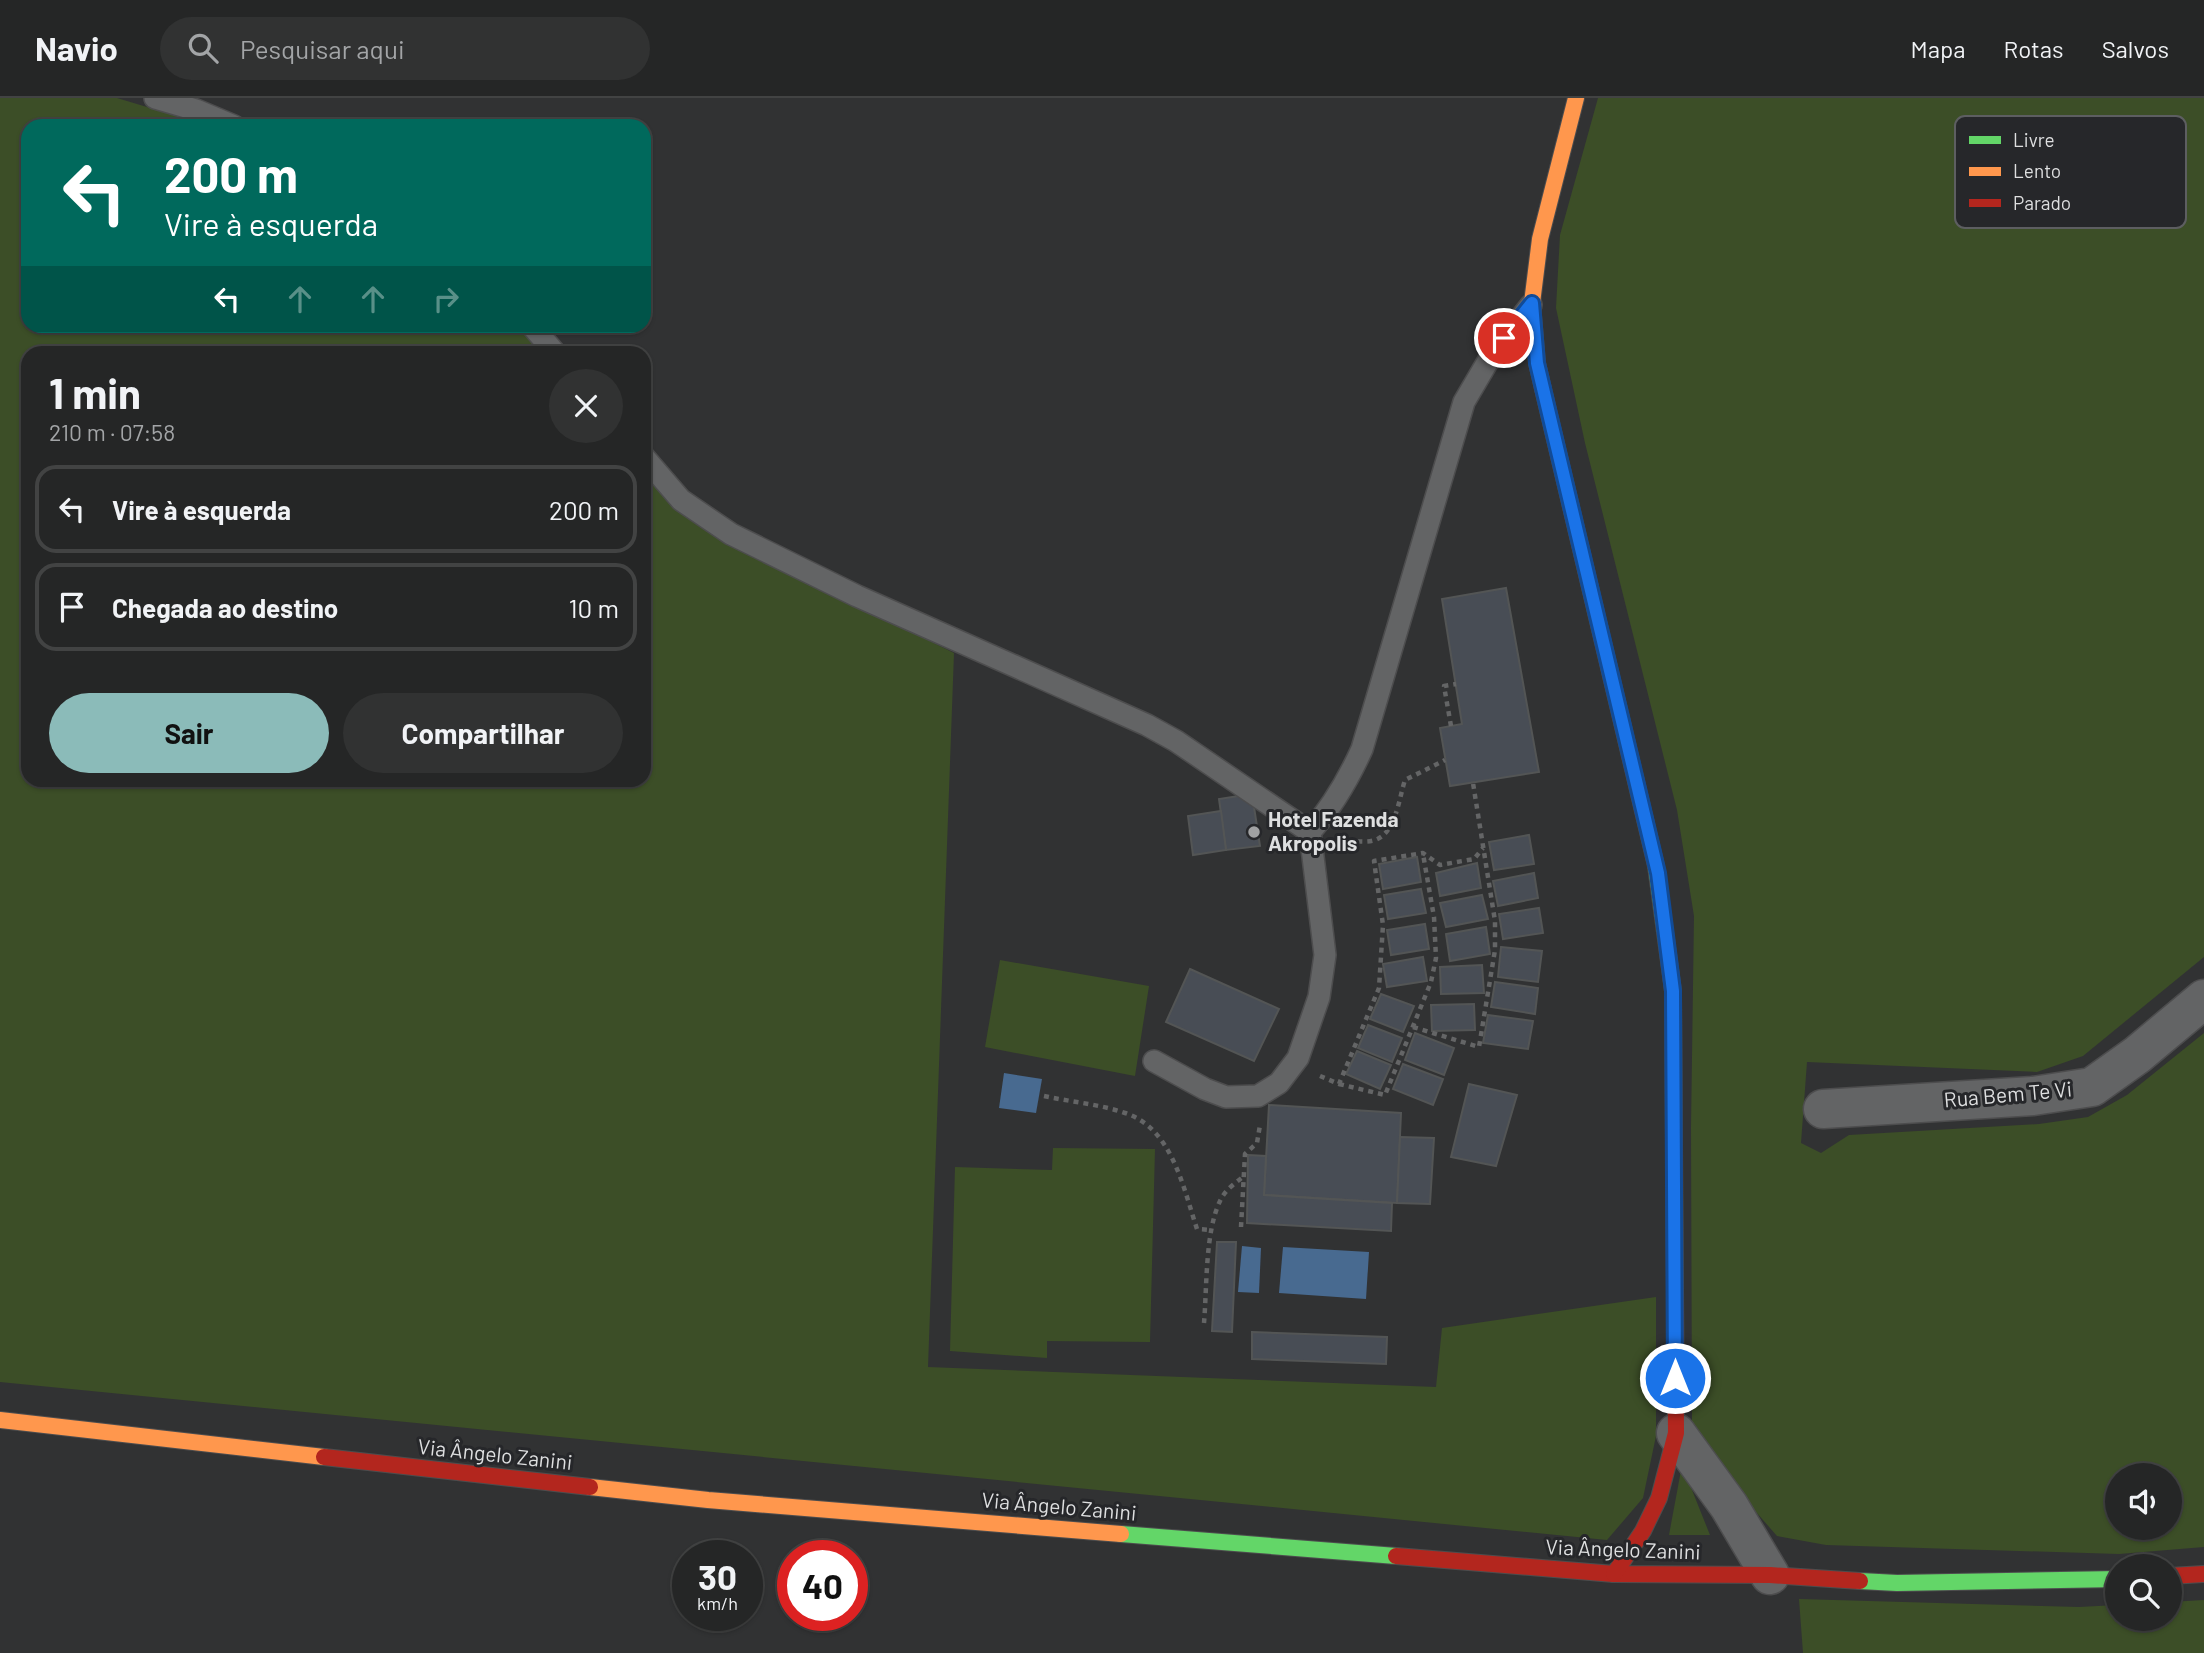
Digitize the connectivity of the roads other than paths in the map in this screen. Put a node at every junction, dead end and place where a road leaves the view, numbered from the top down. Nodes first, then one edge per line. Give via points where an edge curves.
1 (155, 98) edge
2 (1576, 98) edge
3 (217, 119) edge
4 (1532, 303) junction
5 (651, 465) edge
6 (1310, 832) junction
7 (2204, 999) edge
8 (1154, 1061) dead end
9 (1824, 1109) dead end
10 (0, 1420) edge
11 (1676, 1433) junction
12 (1614, 1574) junction
13 (2204, 1574) edge
14 (1770, 1575) junction
15 (2182, 1575) edge
16 (2105, 1579) edge

1 - 3 lane
2 - 4 street via 1540,239
4 - 6 lane via 1491,356 1464,402 1362,750 1346,784
4 - 11 street via 1537,363 1660,886 1673,991
5 - 6 lane via 681,500 731,534 857,596 1147,725
6 - 8 lane via 1325,956 1319,997 1298,1058 1279,1083 1258,1096 1226,1097
7 - 9 street, Rua Bem Te Vi via 2092,1087 2033,1096
10 - 12 street, Via Ângelo Zanini via 708,1500
11 - 12 street via 1659,1497
11 - 14 street via 1729,1506
12 - 14 street, Via Ângelo Zanini
13 - 15 street
14 - 16 street, Via Ângelo Zanini via 1897,1583

